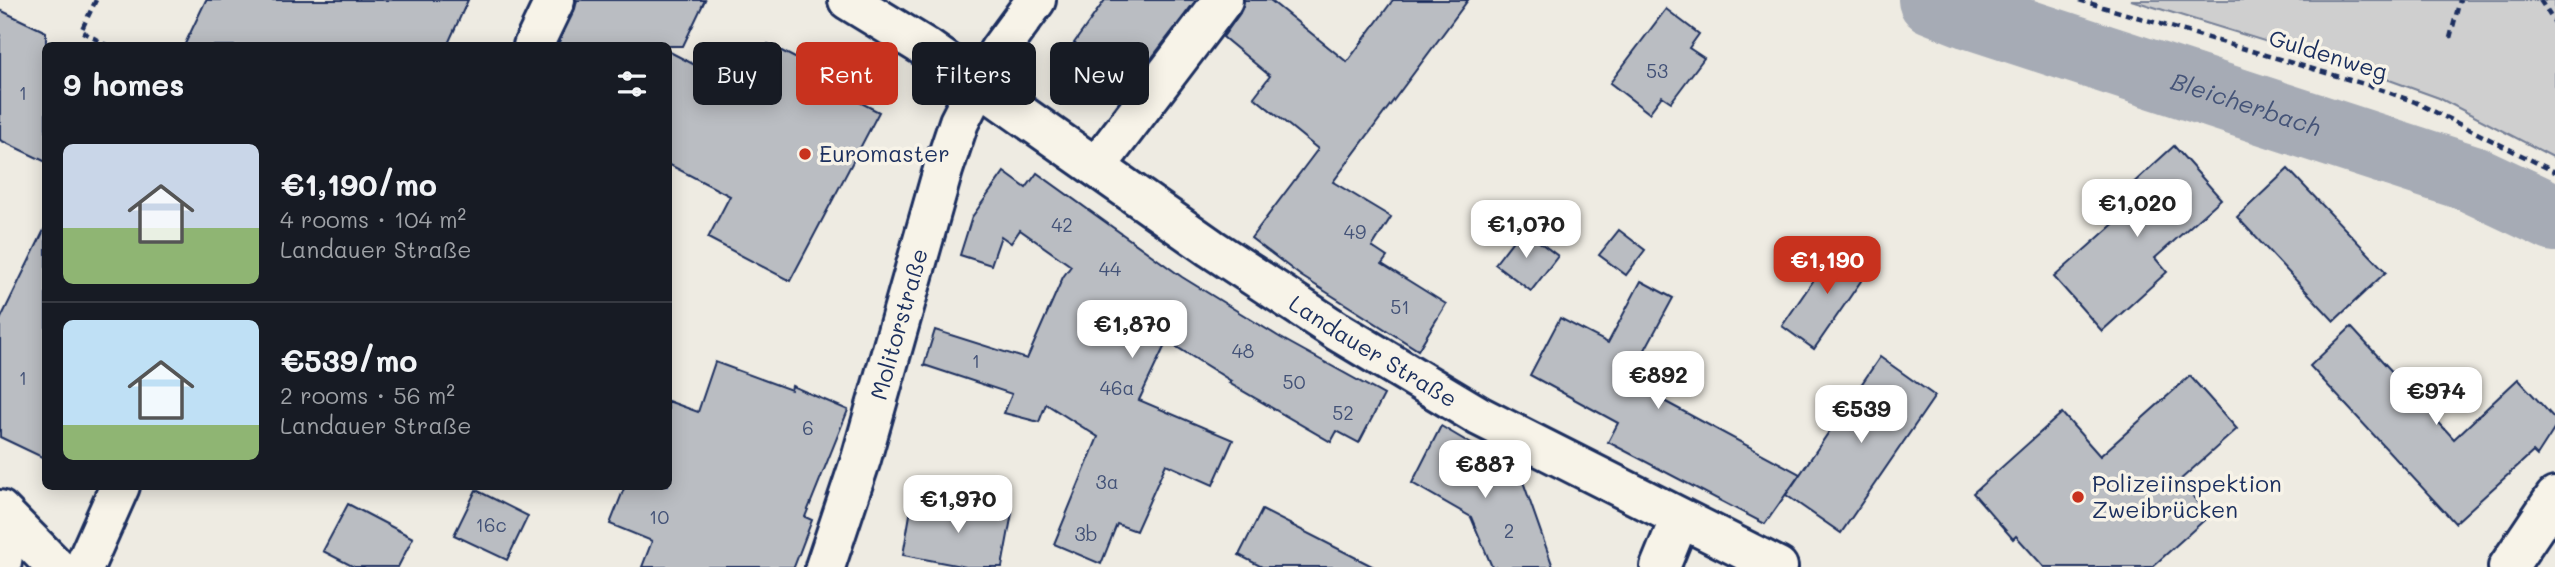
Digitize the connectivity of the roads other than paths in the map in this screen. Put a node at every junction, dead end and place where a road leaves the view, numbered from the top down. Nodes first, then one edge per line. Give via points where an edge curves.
1 (555, 0) edge
2 (848, 0) edge
3 (1036, 0) edge
4 (1223, 0) edge
5 (535, 42) edge
6 (917, 42) edge
7 (1004, 42) edge
8 (968, 105) edge
9 (1007, 105) edge
10 (1096, 167) junction
11 (118, 490) edge
12 (2552, 510) edge
13 (4, 515) edge
14 (1680, 518) junction
15 (1, 567) edge
16 (56, 567) edge
17 (84, 567) edge
18 (825, 567) edge
19 (1660, 567) edge
20 (1778, 567) edge
21 (2508, 567) edge

1 - 5 main road
2 - 6 main road, Landauer Straße
3 - 7 main road, Molitorstraße
4 - 10 main road
8 - 18 main road, Molitorstraße via 943,170 861,459
9 - 10 main road, Landauer Straße
10 - 14 main road, Landauer Straße via 1349,338 1479,416
11 - 17 main road
12 - 21 main road
13 - 15 main road
13 - 16 main road
14 - 19 main road
14 - 20 main road, Landauer Straße

